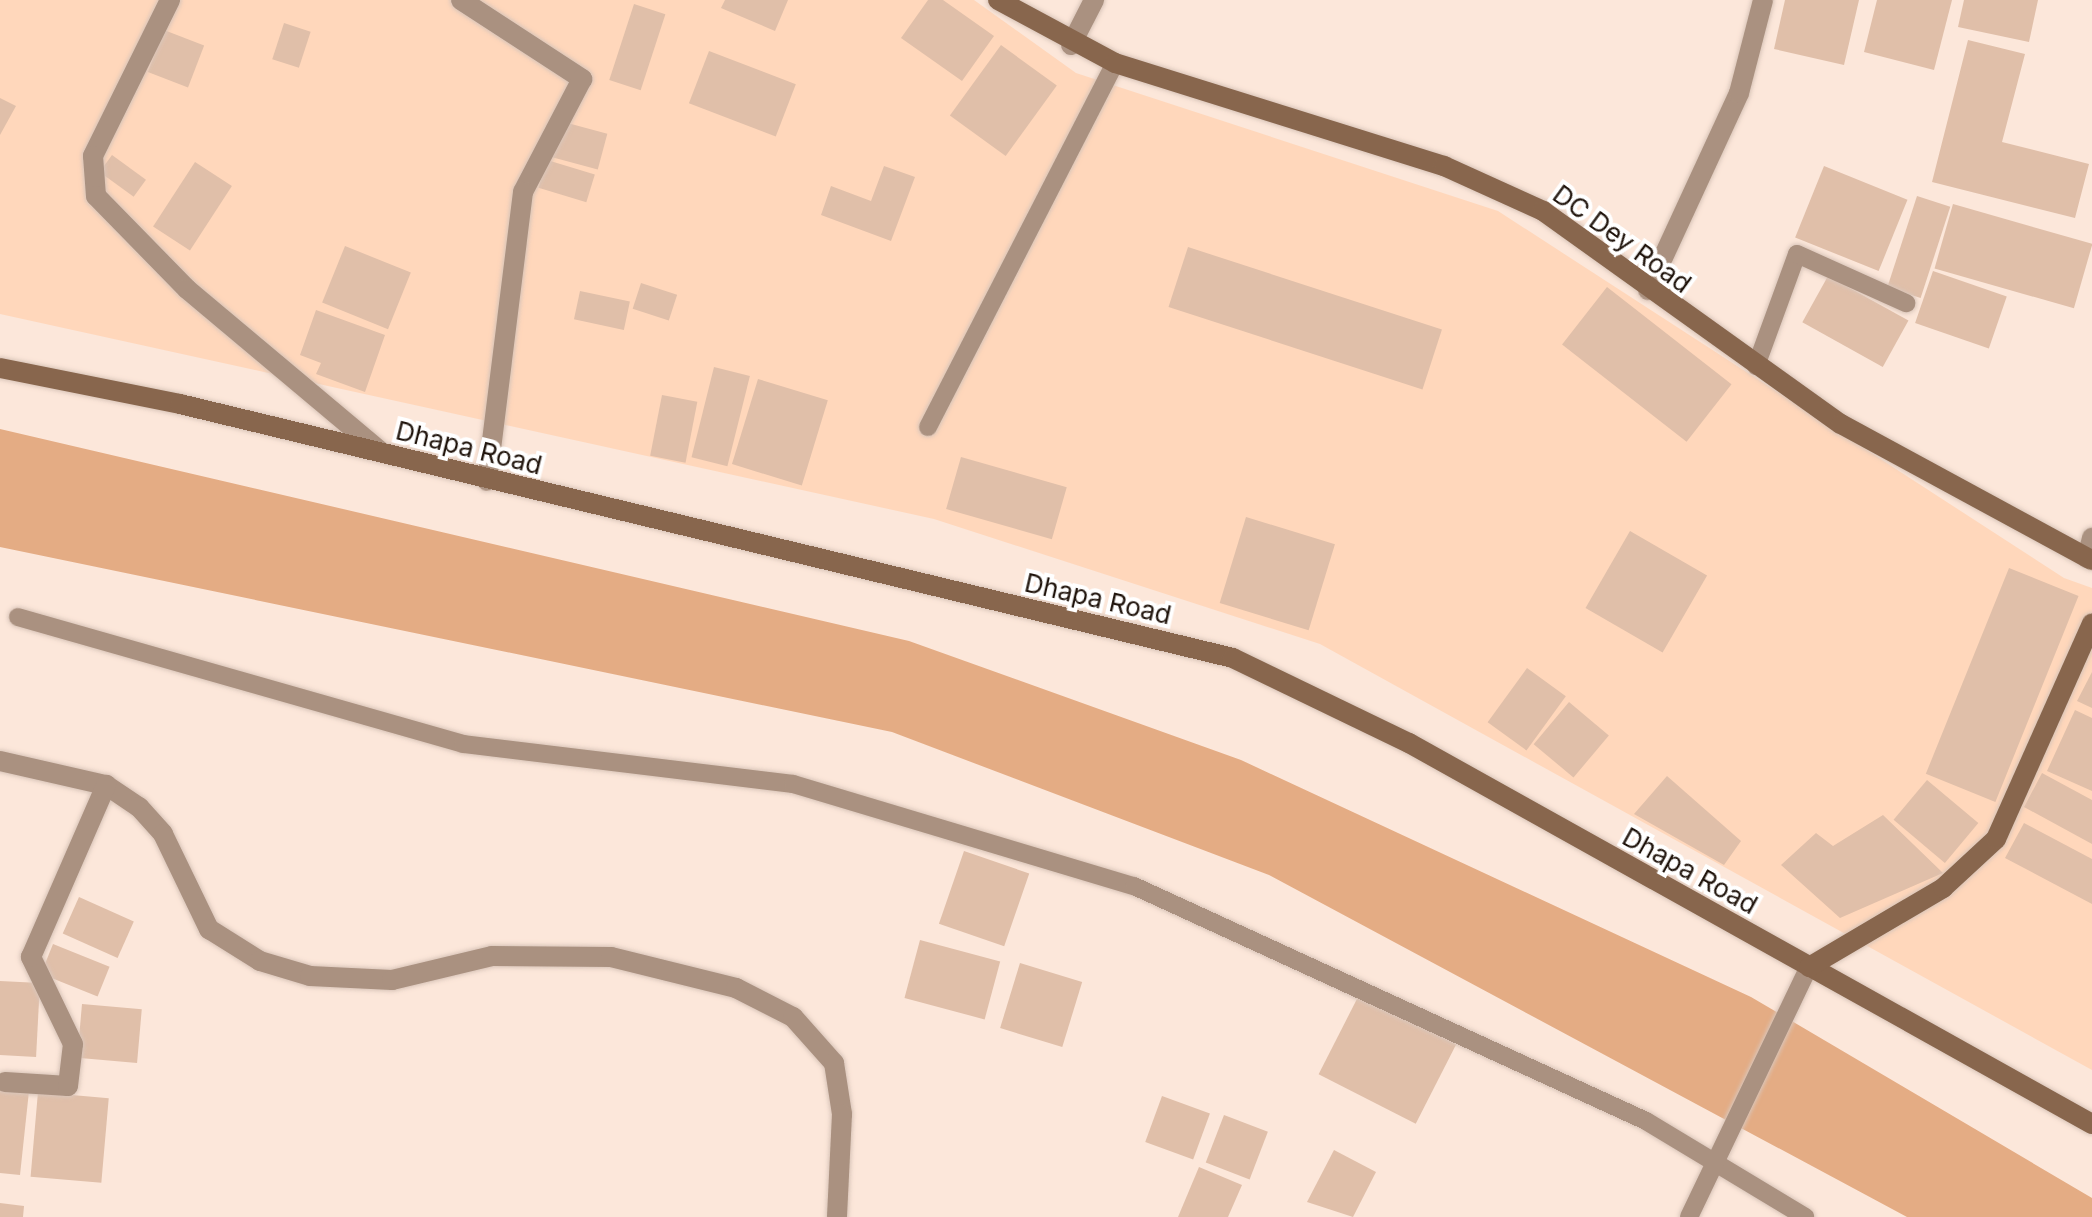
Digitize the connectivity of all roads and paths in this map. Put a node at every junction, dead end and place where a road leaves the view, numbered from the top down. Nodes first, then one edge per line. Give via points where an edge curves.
1 (170, 0) edge
2 (461, 0) edge
3 (998, 0) edge
4 (1094, 0) edge
5 (1763, 0) edge
6 (1071, 45) junction
7 (1115, 63) junction
8 (1648, 290) junction
9 (1906, 303) dead end
10 (1756, 366) junction
11 (0, 368) edge
12 (928, 427) dead end
13 (381, 452) junction
14 (487, 481) junction
15 (2090, 552) edge
16 (18, 617) dead end
17 (2092, 623) edge
18 (0, 761) edge
19 (106, 785) junction
20 (1809, 967) junction
21 (5, 1082) dead end
22 (2092, 1124) edge
23 (1711, 1166) junction
24 (837, 1217) edge
25 (1689, 1217) edge
26 (1805, 1217) edge

1 - 13 street via 93,156 96,196 187,289
2 - 14 street via 582,79 523,192
3 - 6 street, DC Dey Road
4 - 6 street
5 - 8 street via 1739,93
6 - 7 street, DC Dey Road
7 - 8 street, DC Dey Road via 1444,166 1543,211
7 - 12 lane
8 - 10 street, DC Dey Road
9 - 10 lane via 1797,254
10 - 15 street, DC Dey Road via 1841,424
11 - 13 street, Dhapa Road
13 - 14 street, Dhapa Road
14 - 20 street, Dhapa Road via 1233,658 1409,743
16 - 23 lane via 463,744 793,784 1134,886 1646,1121
17 - 20 street via 1996,839 1943,888
18 - 19 street
19 - 21 street via 31,957 73,1044 68,1086
19 - 24 street via 163,834 209,929 260,961 310,976 392,980 492,956 611,957 736,988 793,1017 834,1063 842,1114
20 - 22 street, Dhapa Road
20 - 23 lane
23 - 25 lane
23 - 26 lane

